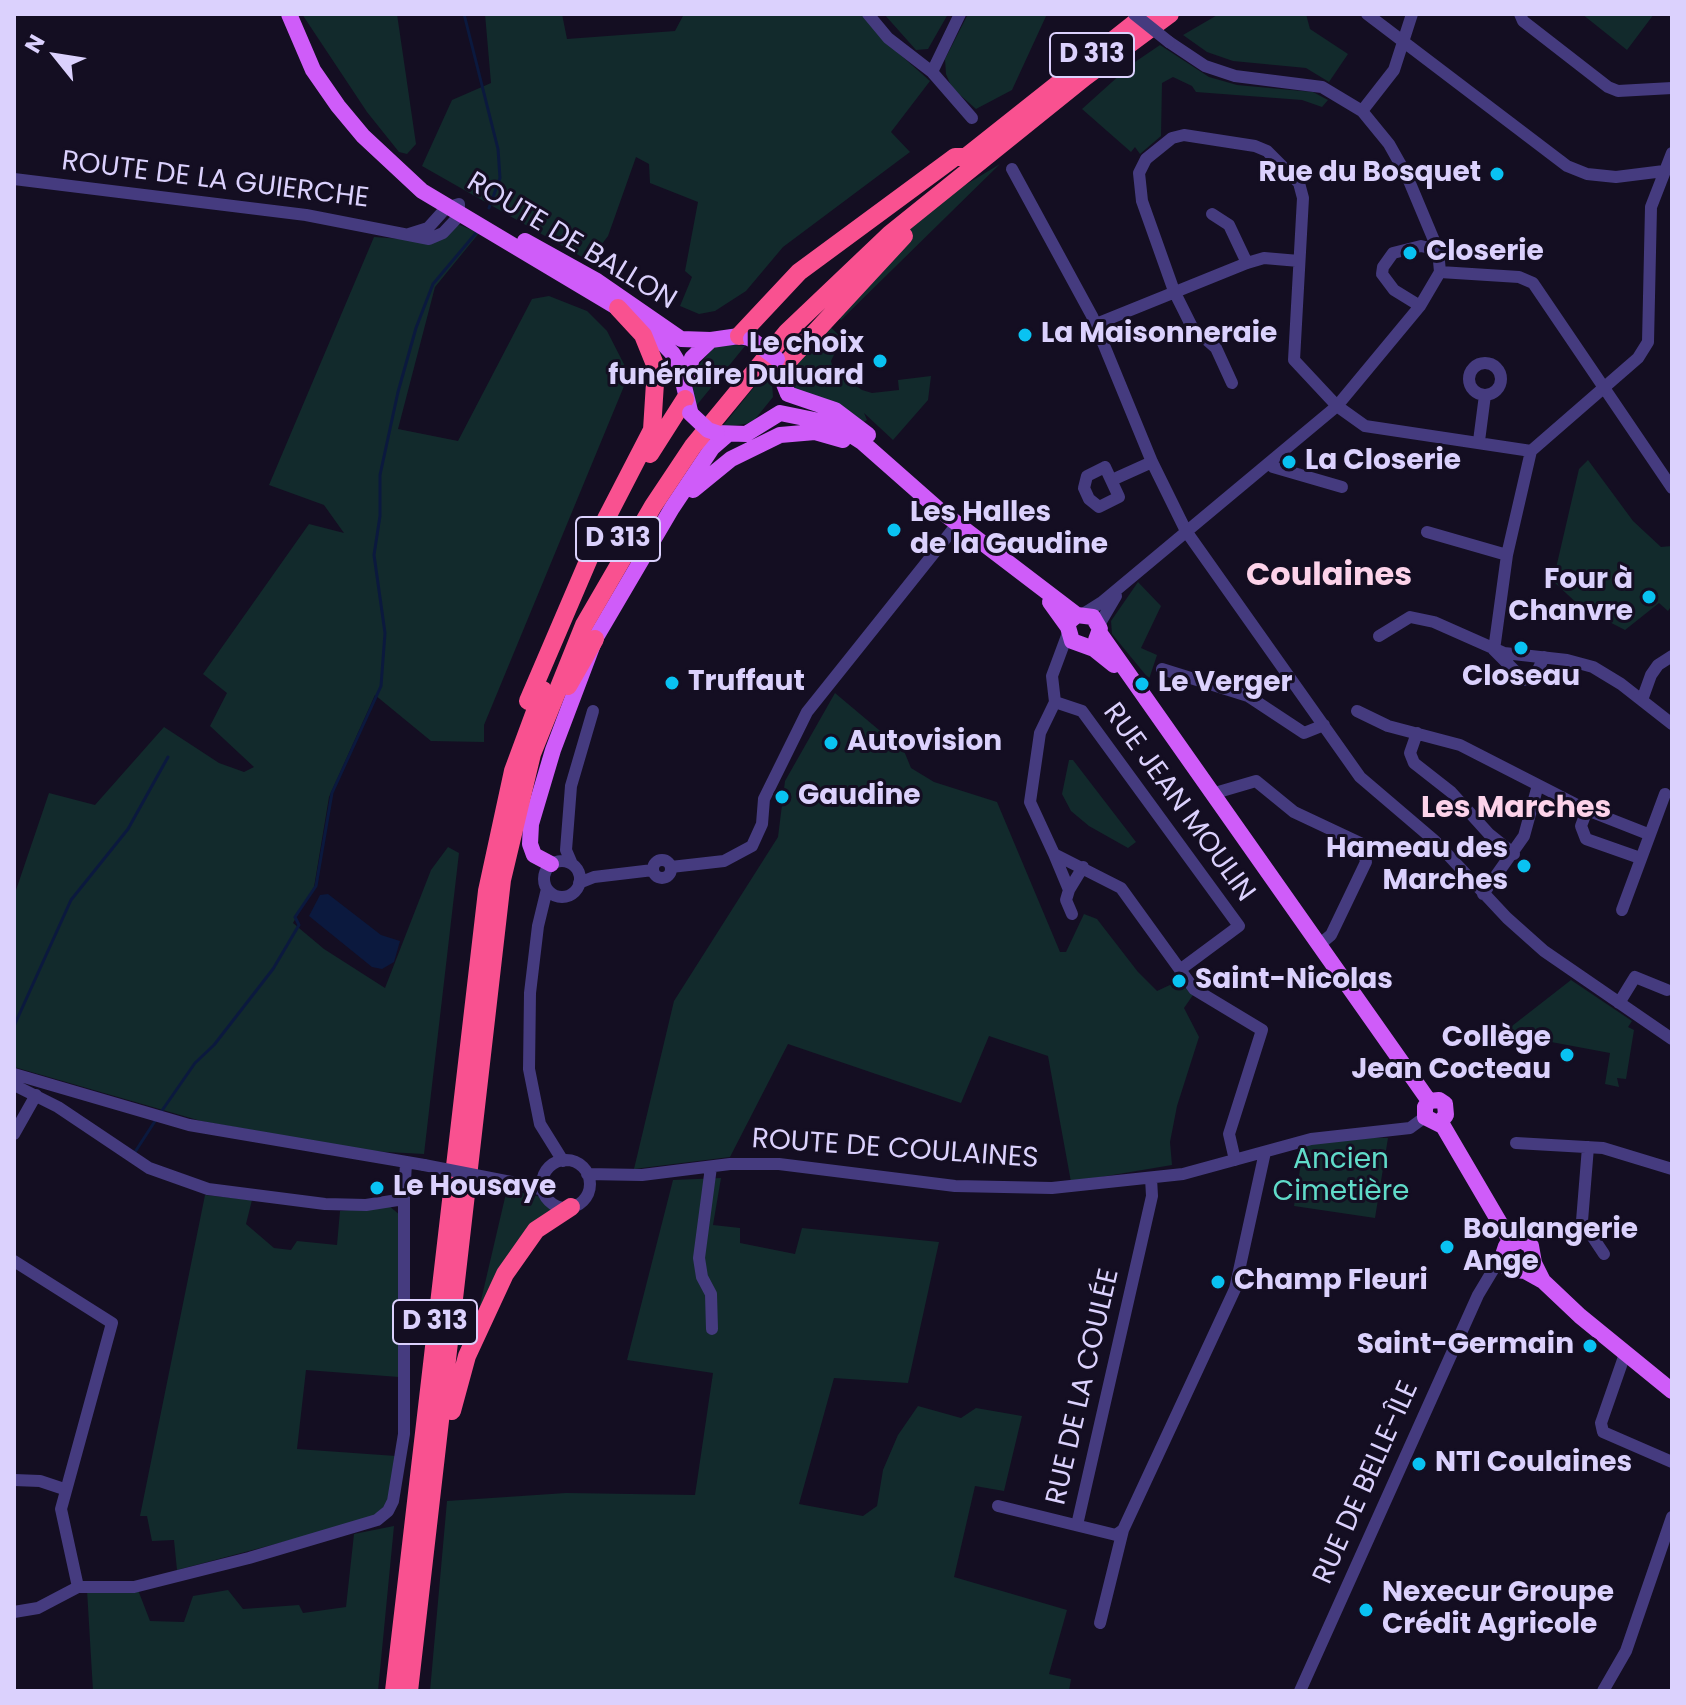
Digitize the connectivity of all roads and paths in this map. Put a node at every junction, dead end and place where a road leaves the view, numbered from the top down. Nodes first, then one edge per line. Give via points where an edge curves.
1 (289, 14) edge
2 (868, 14) edge
3 (960, 14) edge
4 (1134, 14) edge
5 (1146, 14) edge
6 (1170, 14) edge
7 (1367, 14) edge
8 (1412, 14) edge
9 (1520, 14) edge
10 (1403, 42) junction
11 (932, 72) junction
12 (1672, 88) edge
13 (1362, 111) junction
14 (972, 118) dead end
15 (1672, 153) edge
16 (966, 157) junction
17 (1012, 169) dead end
18 (1664, 171) junction
19 (14, 179) edge
20 (951, 185) junction
21 (455, 209) junction
22 (1212, 214) dead end
23 (1438, 250) junction
24 (1299, 261) junction
25 (1247, 263) junction
26 (1440, 272) junction
27 (1174, 291) junction
28 (1420, 306) junction
29 (618, 308) junction
30 (1096, 324) junction
31 (745, 337) junction
32 (711, 340) junction
33 (780, 371) junction
34 (685, 374) junction
35 (1232, 383) dead end
36 (1603, 386) junction
37 (1485, 395) dead end
38 (688, 406) junction
39 (1337, 406) junction
40 (772, 418) junction
41 (722, 434) junction
42 (1479, 441) junction
43 (1531, 451) junction
44 (1152, 462) junction
45 (1269, 463) junction
46 (1112, 480) dead end
47 (1342, 487) dead end
48 (913, 488) junction
49 (1672, 488) edge
50 (614, 503) junction
51 (672, 508) junction
52 (958, 523) junction
53 (1186, 531) junction
54 (1427, 532) dead end
55 (1507, 555) junction
56 (1135, 571) junction
57 (1074, 622) junction
58 (1099, 629) junction
59 (1379, 636) dead end
60 (595, 639) junction
61 (1083, 646) junction
62 (1494, 650) junction
63 (1672, 656) edge
64 (1544, 657) junction
65 (1056, 662) junction
66 (1162, 669) dead end
67 (1642, 700) junction
68 (1149, 701) junction
69 (1055, 702) junction
70 (593, 711) dead end
71 (1357, 711) dead end
72 (1672, 724) edge
73 (1324, 725) junction
74 (1417, 733) junction
75 (520, 773) junction
76 (1538, 785) junction
77 (1215, 793) junction
78 (1665, 794) dead end
79 (1587, 810) junction
80 (1648, 834) junction
81 (1054, 854) junction
82 (1514, 854) junction
83 (1640, 858) junction
84 (568, 866) junction
85 (1083, 867) junction
86 (547, 889) junction
87 (1069, 890) junction
88 (1483, 894) junction
89 (559, 897) junction
90 (544, 905) junction
91 (1622, 910) dead end
92 (1072, 914) dead end
93 (1320, 944) junction
94 (1181, 969) junction
95 (1667, 990) dead end
96 (1619, 1003) junction
97 (1672, 1039) edge
98 (14, 1074) edge
99 (14, 1085) edge
100 (36, 1095) junction
101 (1432, 1113) junction
102 (14, 1134) edge
103 (549, 1140) junction
104 (1516, 1143) dead end
105 (1588, 1147) junction
106 (1265, 1152) junction
107 (1235, 1160) junction
108 (563, 1161) junction
109 (406, 1163) junction
110 (711, 1167) junction
111 (1672, 1169) edge
112 (1151, 1178) junction
113 (545, 1179) junction
114 (588, 1180) junction
115 (404, 1199) junction
116 (571, 1207) junction
117 (1506, 1249) junction
118 (1604, 1254) dead end
119 (14, 1261) edge
120 (1524, 1269) junction
121 (1478, 1295) junction
122 (712, 1329) dead end
123 (1625, 1354) junction
124 (1672, 1391) edge
125 (1672, 1462) edge
126 (14, 1480) edge
127 (64, 1489) junction
128 (998, 1506) dead end
129 (1672, 1520) edge
130 (1077, 1525) junction
131 (1123, 1530) junction
132 (423, 1572) junction
133 (78, 1587) junction
134 (14, 1612) edge
135 (1100, 1623) dead end
136 (394, 1691) edge
137 (409, 1691) edge
138 (1300, 1691) edge
139 (1603, 1691) edge

1 - 21 main road, ROUTE DE BALLON via 313,70 363,136
2 - 11 street via 888,38
3 - 11 street
4 - 13 street, bridge via 1205,66 1235,76 1322,87
5 - 16 highway, D 313
6 - 20 highway, D 313
7 - 10 street
8 - 10 street
9 - 12 street via 1608,87
10 - 13 street via 1394,70
10 - 18 street via 1567,166 1616,177
11 - 14 street
13 - 23 street via 1389,144
15 - 18 street
16 - 31 highway via 955,157 799,272
16 - 75 highway, D 313 via 786,315 683,440 572,621 531,717
17 - 30 street
18 - 36 street via 1651,207 1648,342 1638,358
19 - 21 street, ROUTE DE LA GUIERCHE via 306,215 436,237
20 - 33 highway via 947,196
20 - 75 highway, D 313 via 837,282 716,414 653,506 584,625
21 - 29 main road, ROUTE DE BALLON
21 - 32 main road, ROUTE DE BALLON via 597,281 681,339
22 - 25 street via 1229,225
23 - 26 street
23 - 28 street via 1421,246 1393,253 1383,267 1394,290
24 - 25 street via 1264,258
24 - 27 street via 1299,183 1267,151 1184,135 1146,159 1139,173 1142,201
24 - 39 street via 1294,360
25 - 27 street
26 - 28 street
26 - 36 street via 1519,277 1533,283
27 - 30 street
27 - 35 street via 1192,327 1216,348
28 - 39 street
29 - 34 main road, ROUTE DE BALLON via 656,336
29 - 50 highway via 643,335 657,383 647,443
30 - 44 street
31 - 32 main road
31 - 33 main road, bridge
32 - 34 main road via 692,358
33 - 40 main road via 782,399
33 - 52 main road via 788,394 835,410 858,426
34 - 38 main road
36 - 43 street
36 - 49 street
37 - 42 street
38 - 41 main road, bridge via 696,421
38 - 50 highway
39 - 42 street via 1365,426
39 - 45 street
40 - 41 main road via 746,434
40 - 48 main road via 791,414 834,424
41 - 51 main road
42 - 43 street
43 - 55 street
44 - 46 street
44 - 53 street
45 - 47 street
45 - 53 street
48 - 51 main road via 842,439 803,431 768,440 731,459
48 - 52 main road
50 - 75 highway via 544,658 509,761
51 - 60 main road
52 - 57 main road
52 - 84 street via 807,712 764,799 762,824 752,846 724,861 671,867 662,860 653,870 594,877
53 - 56 street
53 - 73 street
54 - 55 street
55 - 62 street
56 - 57 street
56 - 58 street
57 - 58 main road via 1093,617
57 - 61 main road
57 - 65 street
58 - 61 main road via 1095,641
58 - 68 main road
59 - 62 street via 1410,617 1434,622
60 - 75 highway
60 - 84 main road via 531,824 534,855
61 - 65 street
61 - 68 main road via 1110,660
62 - 64 street
62 - 64 street via 1524,680 1536,674
63 - 67 street via 1651,675
64 - 67 street via 1593,667
65 - 69 street via 1051,690
66 - 73 street via 1248,696 1304,733
67 - 72 street
68 - 77 main road
69 - 81 street via 1040,733 1030,802
69 - 94 street, RUE JEAN MOULIN via 1082,711 1239,926
70 - 84 street via 571,786
71 - 74 street
73 - 88 street via 1360,777 1435,841
74 - 76 street via 1460,745
74 - 82 street via 1410,753 1414,763
75 - 132 highway, D 313 via 502,880
75 - 136 highway, D 313 via 492,862 478,953
76 - 79 street
76 - 82 street
77 - 93 main road
77 - 93 street via 1256,781 1294,812 1362,844 1366,862 1331,935
78 - 80 street
79 - 80 street
79 - 83 street via 1581,826 1586,839
80 - 83 street
81 - 85 street
81 - 87 street
82 - 88 street
83 - 91 street
84 - 86 street via 544,874
84 - 89 street via 571,895
85 - 87 street
85 - 94 street via 1121,888
86 - 89 street
86 - 90 street
87 - 92 street via 1066,900
88 - 96 street via 1544,951
89 - 90 street
90 - 103 street via 530,993 529,1069 536,1110
93 - 101 main road
94 - 107 street via 1194,989 1262,1030 1229,1134
95 - 96 street via 1635,977
96 - 97 street
98 - 109 street via 189,1125
99 - 100 street
100 - 102 street
100 - 115 street via 149,1168 179,1181 325,1204
101 - 106 street, ROUTE DE COULAINES via 1410,1128 1311,1139
101 - 117 main road
103 - 108 street
103 - 113 street
104 - 105 street
105 - 111 street via 1629,1153
105 - 118 street via 1582,1221
106 - 107 street, ROUTE DE COULAINES
106 - 131 street via 1235,1289
107 - 112 street, ROUTE DE COULAINES
108 - 113 street
108 - 114 street, ROUTE DE COULAINES via 575,1162
109 - 113 street, bridge via 516,1183
109 - 115 street
110 - 112 street, ROUTE DE COULAINES via 779,1164 1010,1190
110 - 114 street, ROUTE DE COULAINES
110 - 122 street via 699,1258 711,1294
112 - 130 street, RUE DE LA COULÉE via 1152,1196
113 - 116 street via 553,1205
114 - 116 street via 582,1201
115 - 133 street via 404,1434 388,1511 377,1520 134,1587
116 - 132 highway via 545,1221 521,1249 467,1356 448,1426
117 - 120 main road via 1505,1265
117 - 120 main road via 1521,1240 1531,1246
117 - 121 street, RUE DE BELLE-ÎLE
119 - 127 street via 112,1323
120 - 121 street
120 - 123 main road
121 - 138 street, RUE DE BELLE-ÎLE
123 - 124 main road
123 - 125 street via 1601,1423 1603,1432
126 - 127 street
127 - 133 street via 61,1509
128 - 130 street, RUE DE LA COULÉE
129 - 139 street via 1626,1651
130 - 131 street via 1116,1535
131 - 135 street
132 - 137 highway, D 313
133 - 134 street via 38,1608

